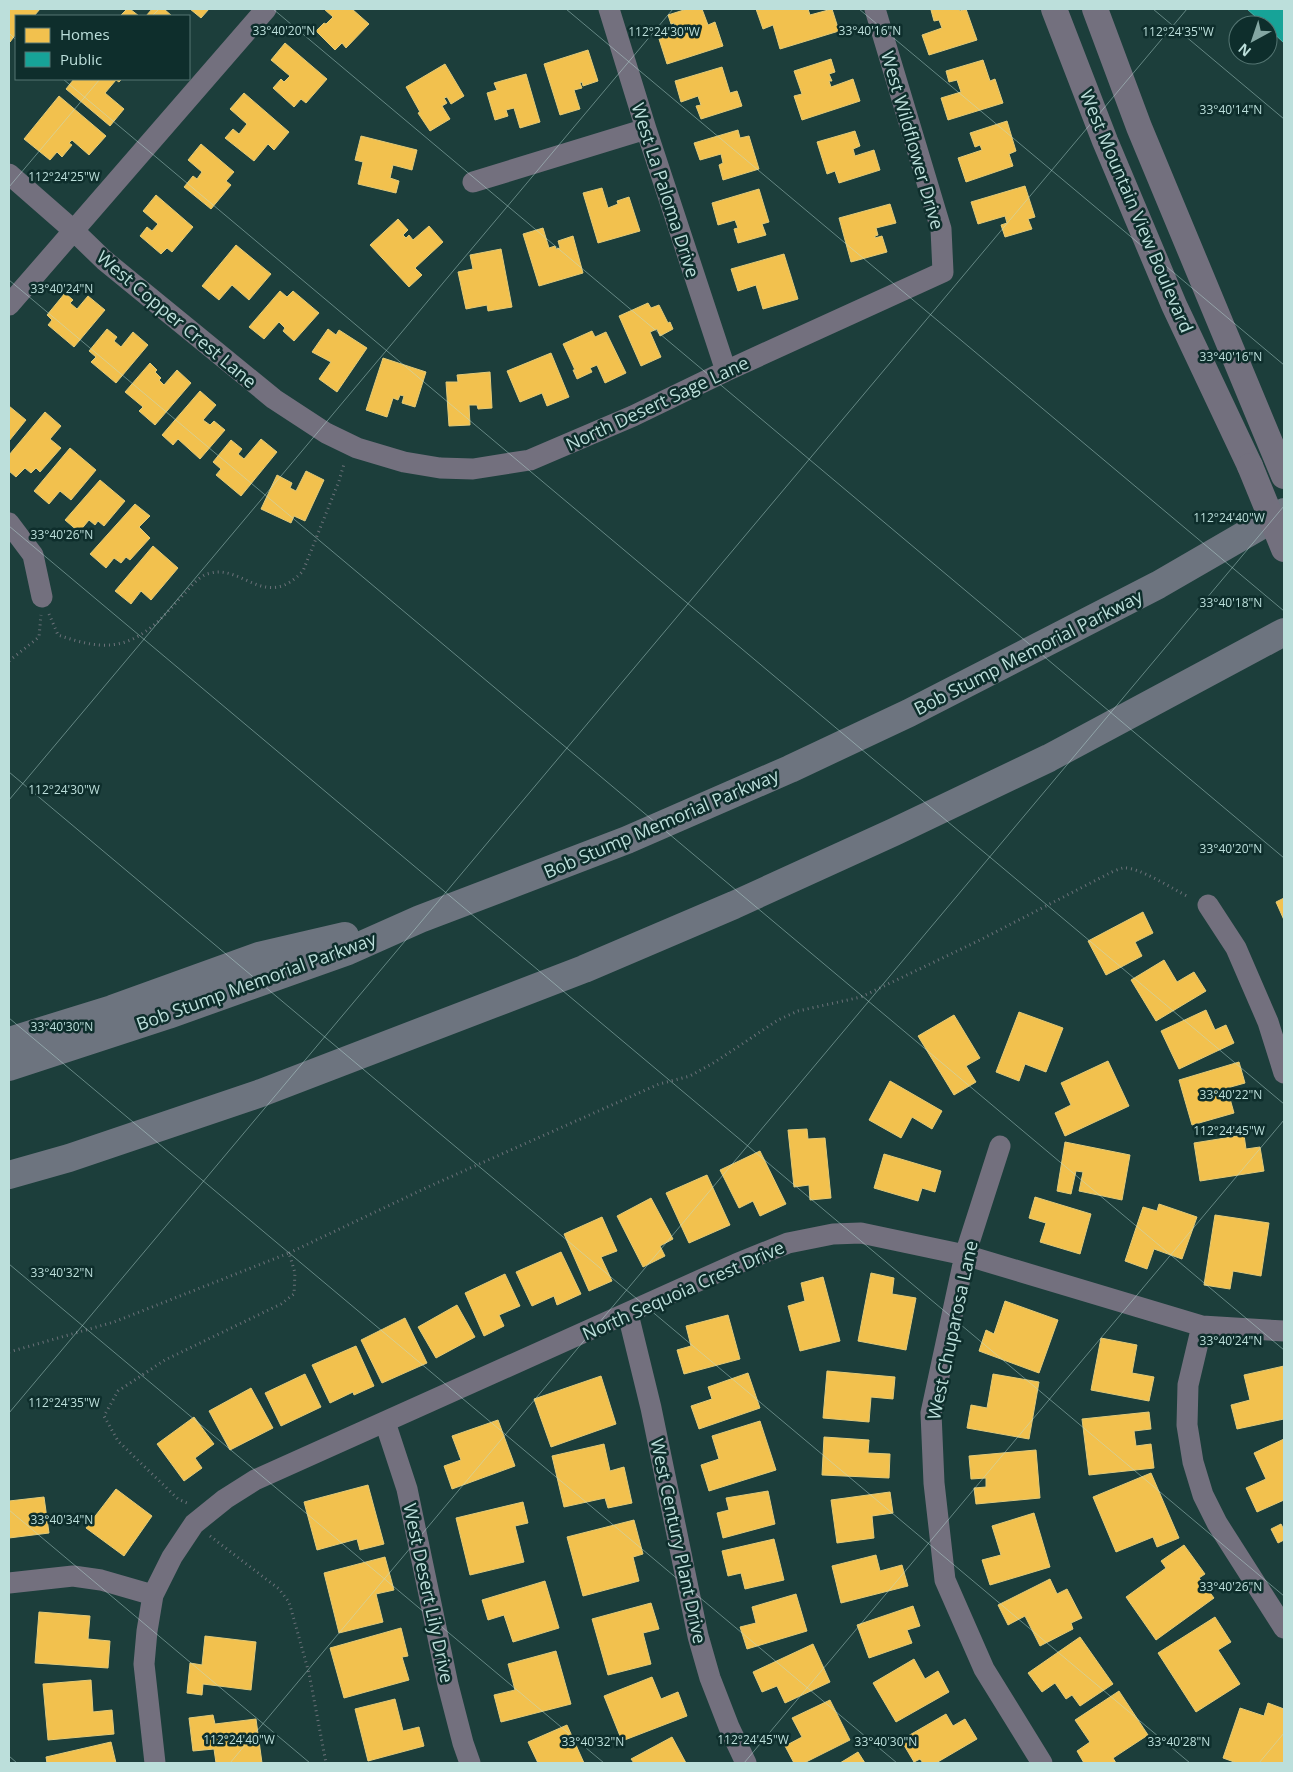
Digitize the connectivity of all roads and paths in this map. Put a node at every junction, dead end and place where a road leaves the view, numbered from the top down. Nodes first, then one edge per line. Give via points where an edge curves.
1 (266, 9) edge
2 (609, 9) edge
3 (875, 9) edge
4 (1054, 9) edge
5 (1095, 9) edge
6 (646, 129) junction
7 (9, 174) edge
8 (473, 182) dead end
9 (74, 230) junction
10 (943, 272) joint
11 (9, 304) edge
12 (726, 371) junction
13 (353, 446) junction
14 (1279, 464) edge
15 (1284, 512) edge
16 (9, 523) edge
17 (1284, 549) edge
18 (42, 597) junction
19 (1284, 632) edge
20 (9, 661) edge
21 (1208, 905) joint
22 (420, 918) junction
23 (9, 1041) edge
24 (9, 1067) edge
25 (1284, 1073) edge
26 (1000, 1146) dead end
27 (69, 1158) junction
28 (9, 1175) edge
29 (9, 1182) edge
30 (289, 1253) junction
31 (965, 1255) junction
32 (628, 1314) junction
33 (1202, 1326) junction
34 (1284, 1331) edge
35 (9, 1352) edge
36 (385, 1422) junction
37 (194, 1524) junction
38 (9, 1583) edge
39 (153, 1595) junction
40 (1284, 1628) edge
41 (155, 1763) edge
42 (326, 1763) edge
43 (470, 1763) edge
44 (746, 1763) edge
45 (1042, 1763) edge

1 - 9 street
2 - 6 street, West La Paloma Drive
3 - 10 street, West Wildflower Drive via 941,229
4 - 17 street, West Mountain View Boulevard, bridge via 1174,305 1250,466
5 - 14 street, West Mountain View Boulevard via 1139,127
6 - 8 street
6 - 12 street, West La Paloma Drive
7 - 9 street, West Copper Crest Lane
9 - 11 street
9 - 13 street, West Copper Crest Lane via 104,260 274,399 326,433
10 - 12 street, North Desert Sage Lane
12 - 13 street, North Desert Sage Lane via 633,416 530,460 473,468 440,468 404,462
13 - 18 path via 303,571 295,580 269,588 221,572 210,572 200,577 142,636 98,645 58,635
15 - 22 highway, Bob Stump Memorial Parkway via 1158,585 909,713 790,770 627,840
16 - 18 street via 33,555
18 - 20 path via 39,637
19 - 27 highway via 1049,758 725,908 584,969 378,1049 261,1093
21 - 25 street via 1236,948 1268,1022
21 - 30 path via 1143,873 1124,868 1108,874 861,997 798,1011 778,1020 690,1076 659,1084
22 - 23 highway via 259,956 112,1009
22 - 24 highway, Bob Stump Memorial Parkway via 339,955
26 - 31 street, West Chuparosa Lane
27 - 28 highway
27 - 29 highway
30 - 35 path via 114,1322
30 - 37 path via 295,1273 294,1294 281,1304 158,1365 118,1391 104,1416 118,1441 178,1498 193,1505 182,1516
31 - 32 street, North Sequoia Crest Drive via 861,1233 833,1234 788,1243
31 - 33 street, North Sequoia Crest Drive
31 - 45 street, West Chuparosa Lane via 931,1413 934,1483 945,1580 984,1669
32 - 36 street, North Sequoia Crest Drive
32 - 44 street, West Century Plant Drive via 651,1408 698,1636 713,1686
33 - 34 street, North Sequoia Crest Drive
33 - 40 street via 1188,1385 1187,1425 1193,1462 1203,1495 1217,1524
36 - 37 street, North Sequoia Crest Drive via 254,1480
36 - 43 street, West Desert Lily Drive via 407,1489 448,1685
37 - 39 street, North Sequoia Crest Drive via 172,1557
37 - 42 path via 279,1589 289,1602 309,1673
38 - 39 street via 73,1576 101,1580
39 - 41 street, North Sequoia Crest Drive via 144,1664

